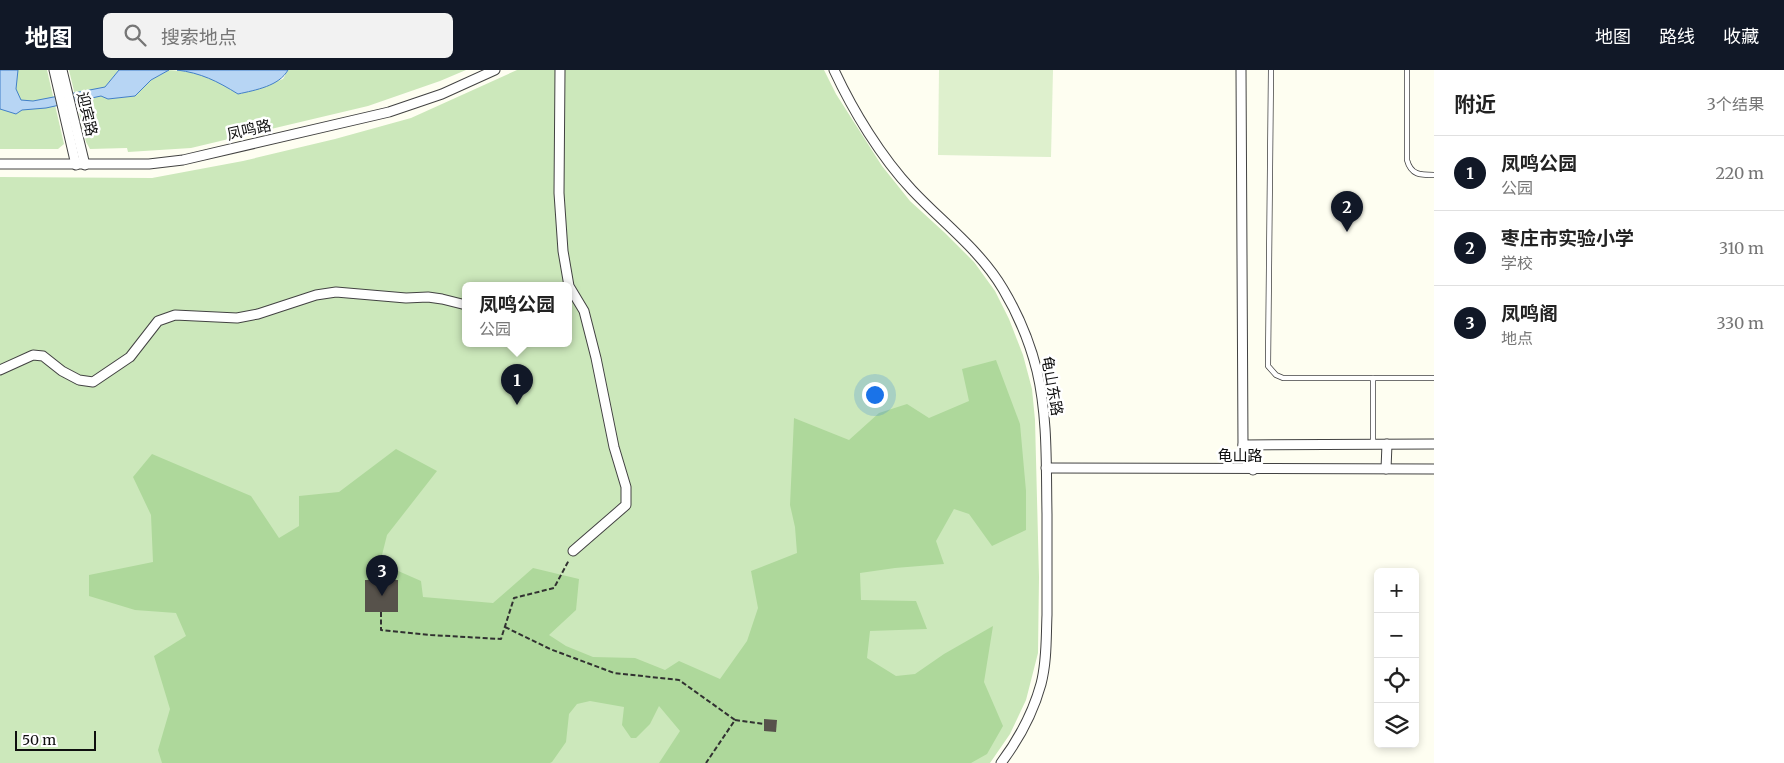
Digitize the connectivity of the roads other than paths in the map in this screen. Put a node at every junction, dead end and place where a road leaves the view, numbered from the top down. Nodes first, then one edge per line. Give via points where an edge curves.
1 (54, 70) edge
2 (62, 70) edge
3 (495, 70) edge
4 (560, 70) edge
5 (834, 70) edge
6 (1241, 70) edge
7 (1271, 70) edge
8 (1408, 70) edge
9 (0, 164) edge
10 (80, 164) junction
11 (1434, 175) edge
12 (568, 282) edge
13 (572, 291) edge
14 (462, 304) edge
15 (0, 370) edge
16 (1373, 378) junction
17 (1434, 378) edge
18 (1373, 444) junction
19 (1387, 444) junction
20 (1434, 444) edge
21 (1243, 445) junction
22 (1046, 468) junction
23 (1386, 469) junction
24 (1434, 469) edge
25 (1253, 470) junction
26 (573, 551) road end
27 (1001, 763) edge

1 - 10 street, 迎宾路
2 - 10 street, 迎宾路
3 - 10 street, 凤鸣路 via 442,94 389,112 183,160 149,164
4 - 12 street via 560,192
5 - 22 street, 龟山东路 via 891,164 911,189 975,250 1003,289 1026,336 1037,371 1043,402
6 - 21 street
7 - 16 lane via 1268,366 1276,376 1283,378
8 - 11 lane via 1408,165 1414,172
9 - 10 street, 凤鸣路
13 - 26 street via 584,311 626,487 626,505
14 - 15 street via 428,297 336,292 236,318 174,315 158,321 130,357 94,382 79,380 43,356 33,355
16 - 17 lane
16 - 18 lane
18 - 19 street, 龟山路
18 - 21 street, 龟山路
19 - 20 street, 龟山路
19 - 23 street
21 - 25 street
22 - 25 street, 龟山路
22 - 27 street, 龟山东路 via 1046,660 1024,726
23 - 24 street, 龟山路
23 - 25 street, 龟山路

